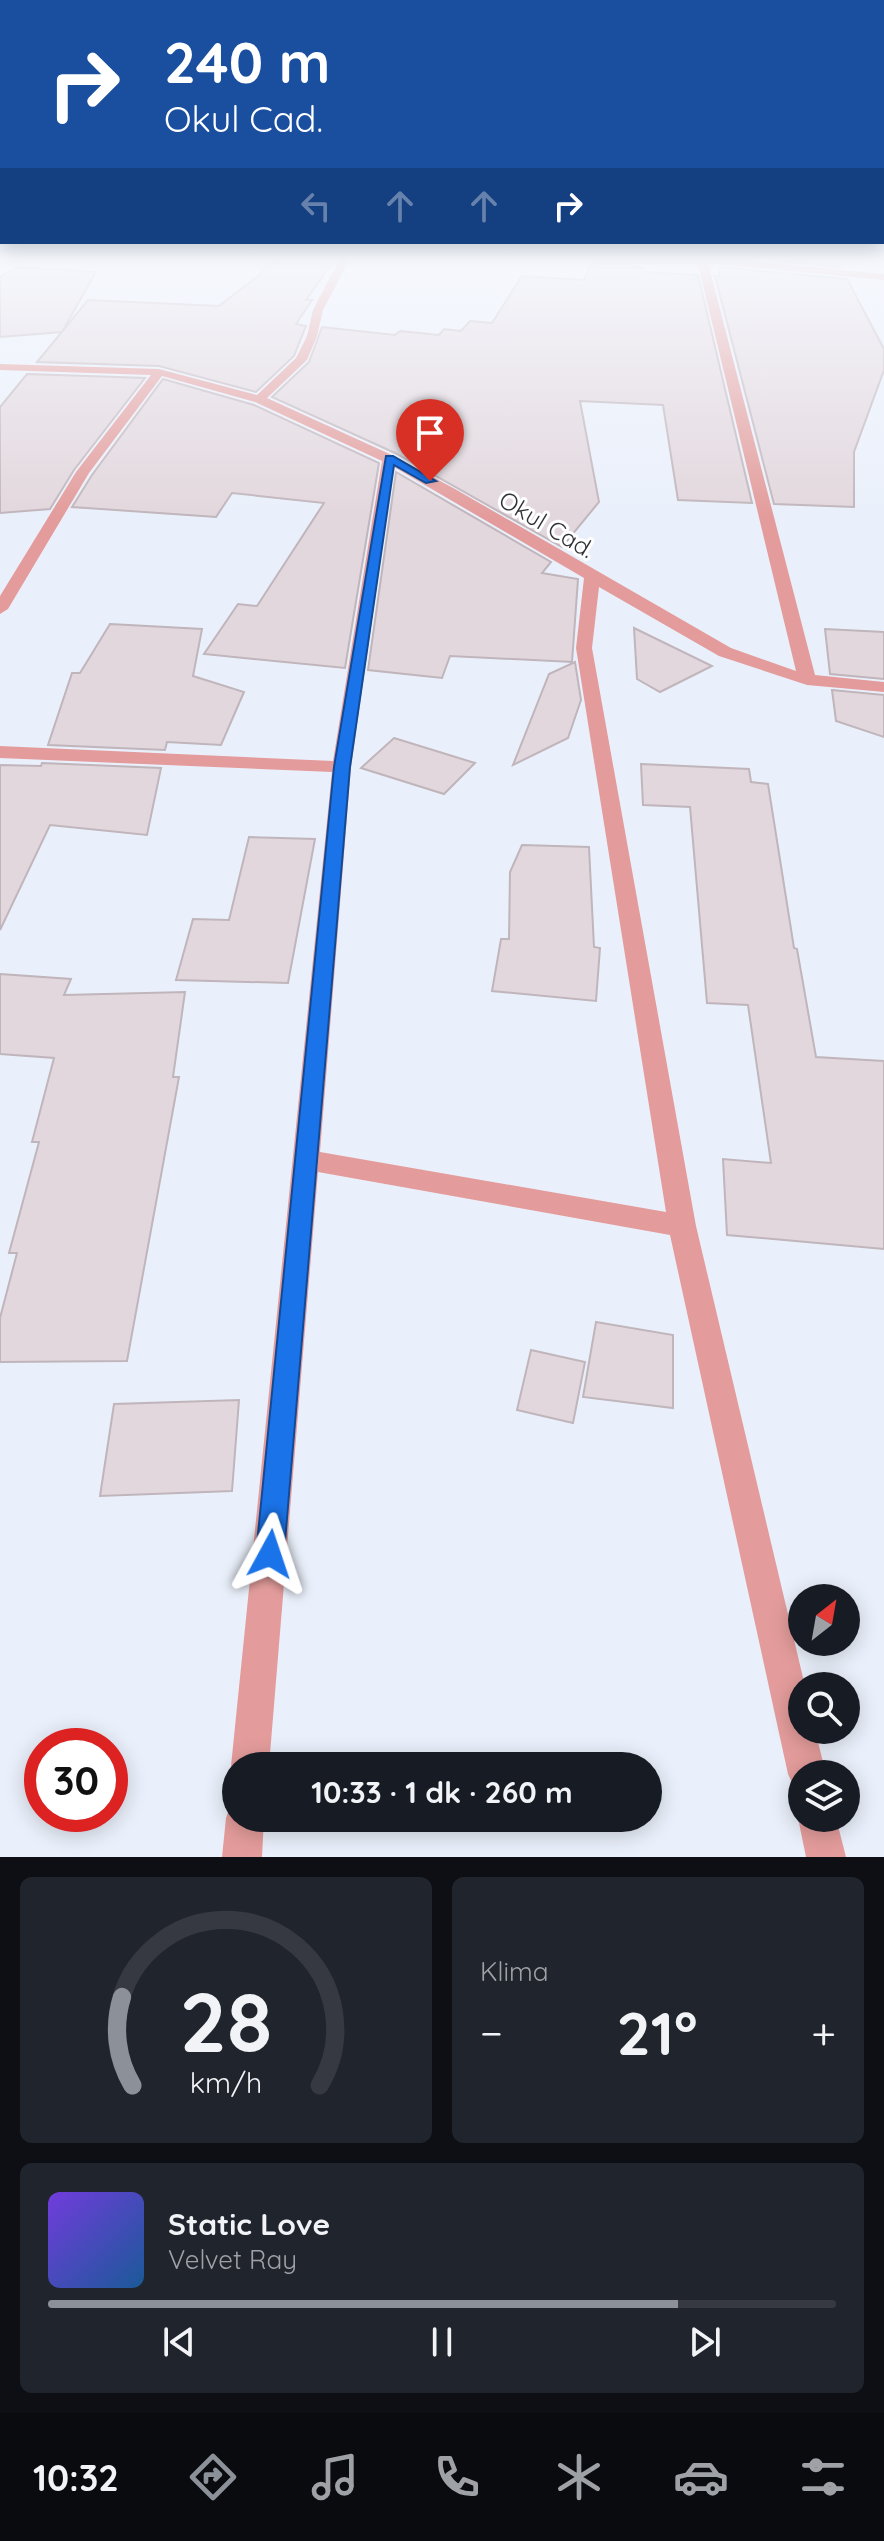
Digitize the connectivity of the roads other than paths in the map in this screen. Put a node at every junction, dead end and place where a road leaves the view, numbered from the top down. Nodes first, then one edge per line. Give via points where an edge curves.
1 (309, 343) edge
2 (722, 343) edge
3 (0, 367) edge
4 (159, 372) junction
5 (259, 399) junction
6 (389, 459) junction
7 (592, 577) junction
8 (0, 609) edge
9 (807, 680) junction
10 (884, 687) edge
11 (0, 752) edge
12 (342, 767) junction
13 (306, 1160) junction
14 (682, 1226) junction
15 (251, 1752) edge
16 (804, 1760) edge
17 (244, 1832) edge
18 (820, 1832) edge
19 (242, 1857) edge
20 (826, 1857) edge

1 - 5 street via 301,360
2 - 9 street
3 - 4 street, Okul Cad.
4 - 5 street, Okul Cad.
4 - 8 street via 83,472
5 - 6 street, Okul Cad.
6 - 7 street, Okul Cad.
6 - 12 street
7 - 9 street, Okul Cad. via 725,652
7 - 14 street via 584,648
9 - 10 street, Okul Cad.
11 - 12 street
12 - 13 street
13 - 14 street
13 - 15 street
14 - 16 street
17 - 19 street
18 - 20 street

